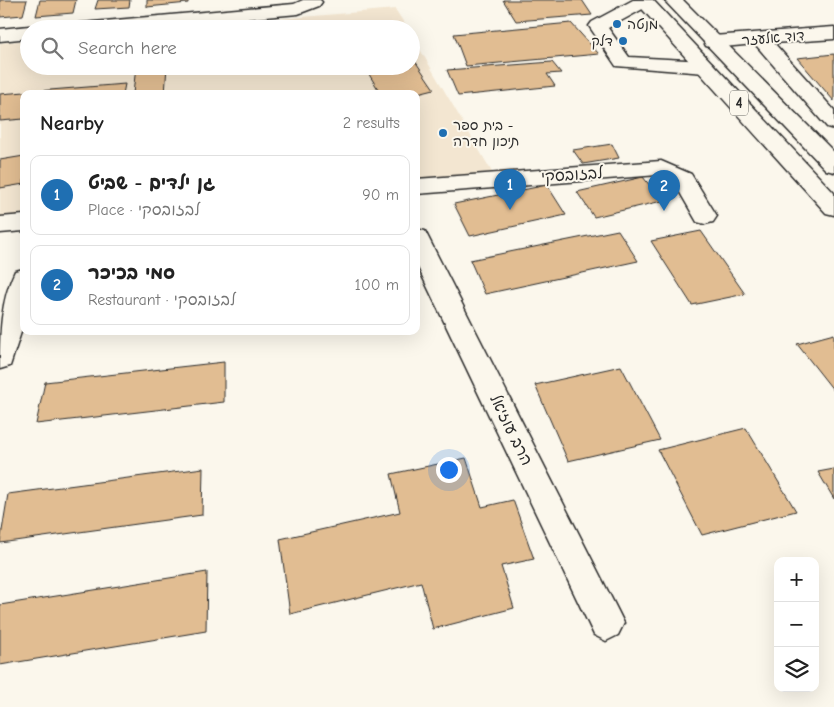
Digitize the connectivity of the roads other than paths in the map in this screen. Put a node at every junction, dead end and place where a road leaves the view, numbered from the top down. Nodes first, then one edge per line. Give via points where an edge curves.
1 (643, 0) edge
2 (674, 0) edge
3 (312, 2) dead end
4 (173, 20) edge
5 (20, 33) edge
6 (834, 33) edge
7 (0, 35) edge
8 (760, 39) junction
9 (713, 42) junction
10 (706, 67) junction
11 (834, 123) edge
12 (834, 165) edge
13 (420, 187) edge
14 (834, 207) edge
15 (705, 216) dead end
16 (20, 223) edge
17 (0, 225) edge
18 (420, 245) edge
19 (20, 291) edge
20 (0, 358) edge
21 (606, 623) dead end

1 - 10 main road, 4
1 - 10 main road via 598,26 623,62
2 - 9 main road, 4
3 - 4 main road via 298,9
5 - 7 main road
6 - 8 main road, דוד אלעזר
8 - 9 main road, דוד אלעזר
8 - 11 main road
9 - 12 main road, 4
10 - 14 main road, 4
13 - 15 main road, לבזובסקי via 661,168 683,179
16 - 17 main road
18 - 21 main road, הרב עוזיאל
19 - 20 main road

